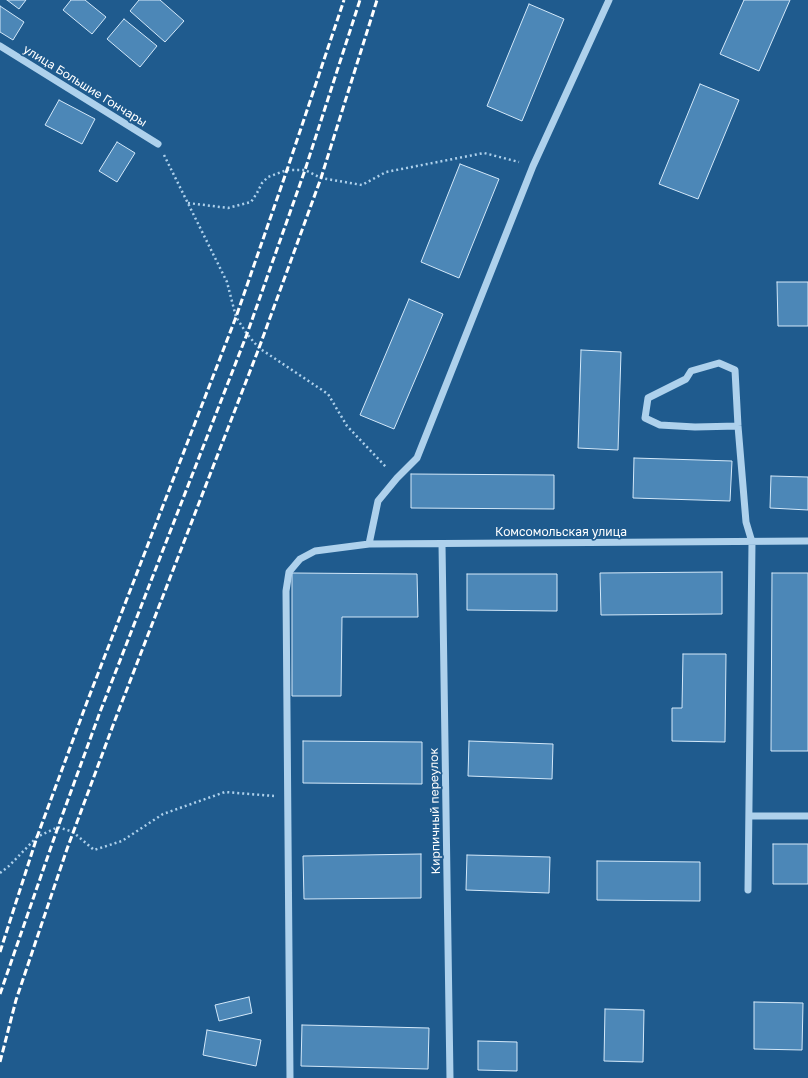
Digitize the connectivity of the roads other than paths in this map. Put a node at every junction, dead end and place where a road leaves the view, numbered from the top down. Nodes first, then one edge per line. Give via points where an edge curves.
1 (609, 0) edge
2 (0, 46) edge
3 (158, 144) road end
4 (738, 426) junction
5 (808, 541) edge
6 (752, 542) junction
7 (369, 544) junction
8 (442, 544) junction
9 (749, 816) junction
10 (808, 816) edge
11 (748, 890) dead end
12 (290, 1078) edge
13 (450, 1078) edge

1 - 7 street via 533,166 417,458 378,501
2 - 3 street, улица Большие Гончары
4 - 4 street via 695,428 660,425 645,418 648,398 686,379 691,371 719,363 735,370
4 - 6 street via 746,522
5 - 6 street, Комсомольская улица
6 - 8 street, Комсомольская улица
6 - 9 street
7 - 8 street, Комсомольская улица
7 - 12 street, Комсомольская улица via 315,551 300,559 289,572 286,591
8 - 13 street, Кирпичный переулок
9 - 10 street
9 - 11 street

